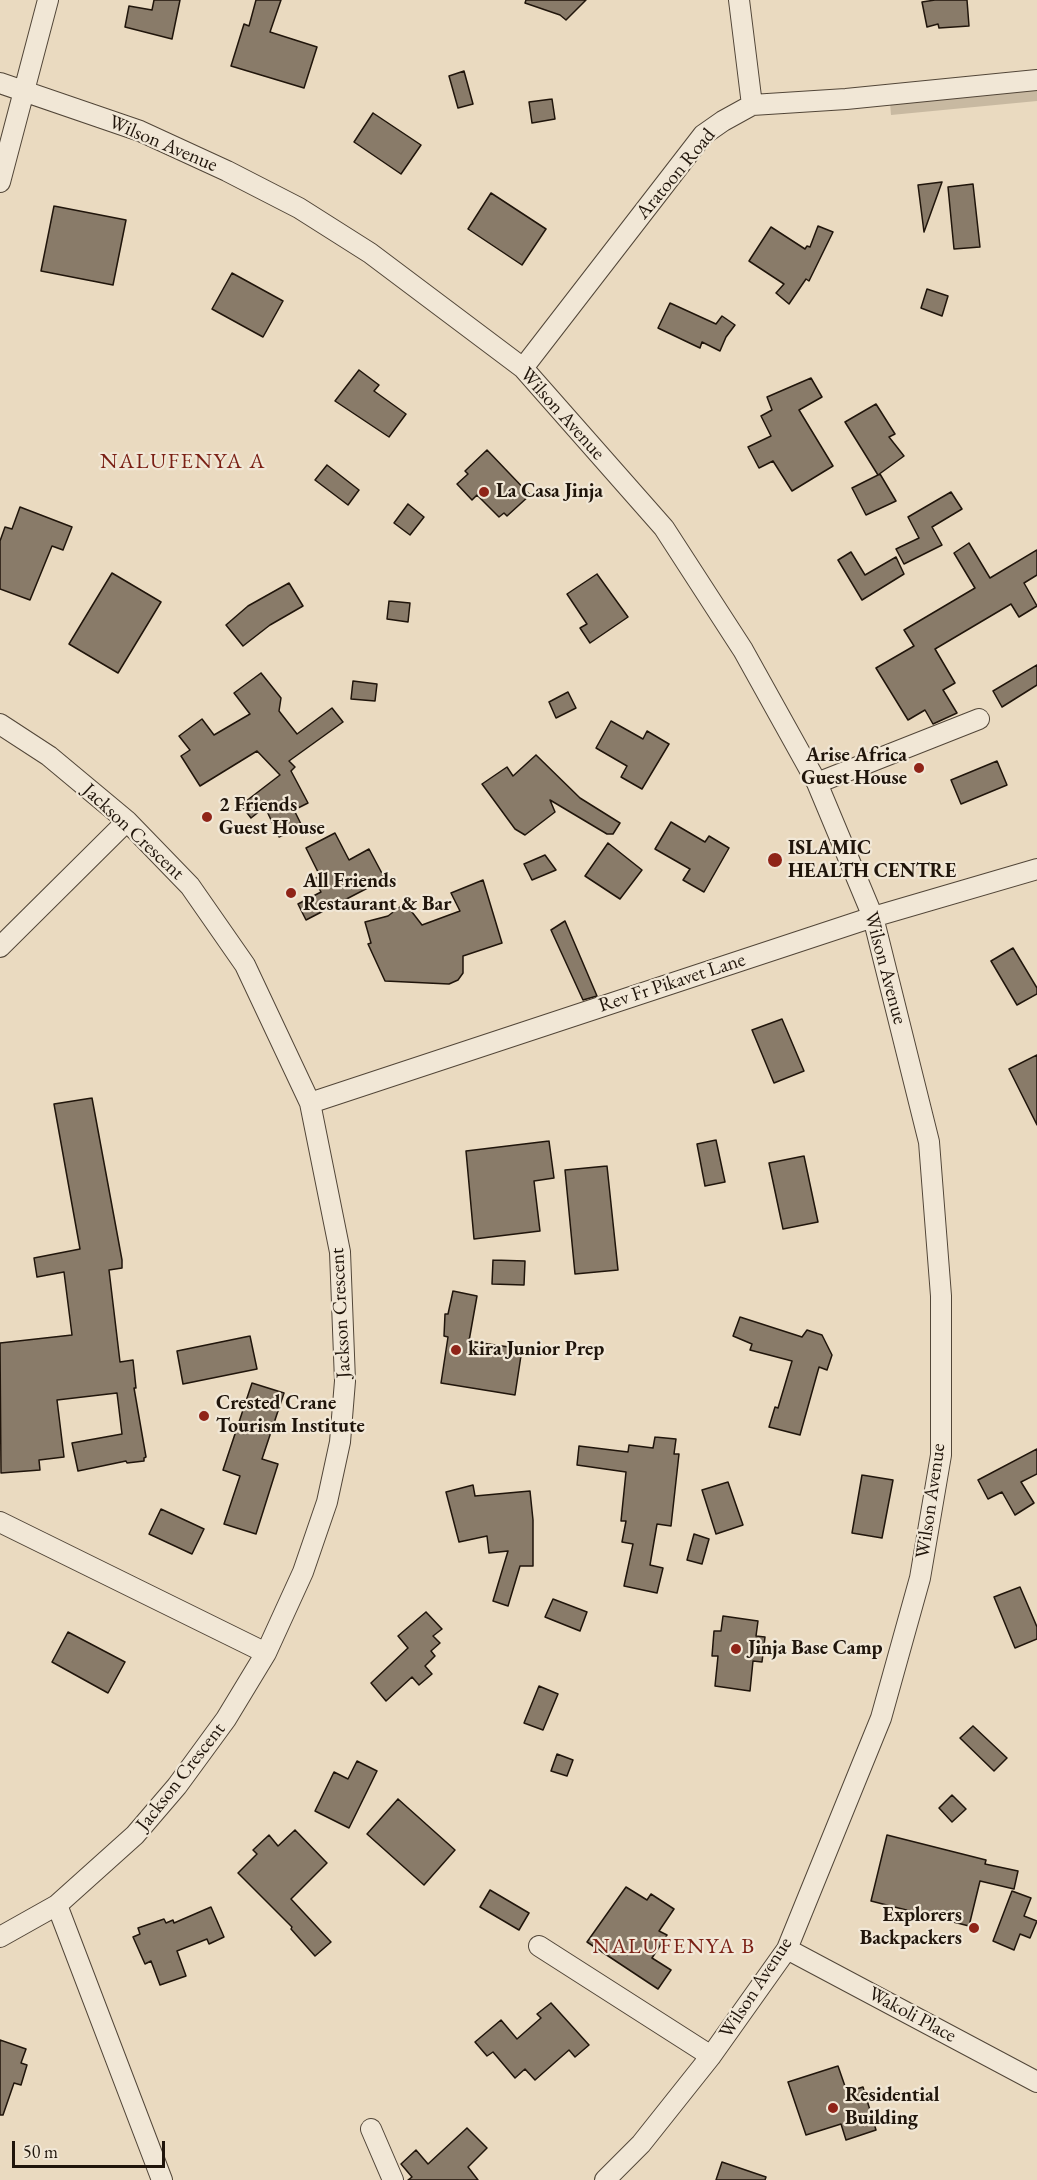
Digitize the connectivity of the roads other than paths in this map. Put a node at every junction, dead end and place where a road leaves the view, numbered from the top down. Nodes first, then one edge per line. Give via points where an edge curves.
1 (48, 0) edge
2 (740, 0) edge
3 (1037, 80) edge
4 (0, 83) edge
5 (24, 91) junction
6 (752, 105) junction
7 (0, 182) edge
8 (523, 368) junction
9 (979, 719) dead end
10 (0, 724) edge
11 (817, 783) junction
12 (128, 821) junction
13 (1037, 869) edge
14 (873, 917) junction
15 (0, 947) edge
16 (310, 1103) junction
17 (0, 1522) edge
18 (267, 1653) junction
19 (57, 1905) junction
20 (0, 1936) edge
21 (539, 1946) dead end
22 (787, 1949) junction
23 (711, 2056) junction
24 (1037, 2082) edge
25 (371, 2129) dead end
26 (162, 2180) edge
27 (393, 2180) edge
28 (604, 2180) edge

1 - 5 street
2 - 6 street
3 - 6 street, Aratoon Road
4 - 5 street, Wilson Avenue
5 - 7 street
5 - 8 street, Wilson Avenue via 140,131 299,208 370,254
6 - 8 street, Aratoon Road via 703,135
8 - 11 street, Wilson Avenue via 664,528 743,650
9 - 11 street
10 - 12 street, Jackson Crescent via 49,756
11 - 14 street, Wilson Avenue
12 - 15 street
12 - 16 street, Jackson Crescent via 190,886 244,965
13 - 14 street, Rev Fr Pikavet Lane
14 - 16 street, Rev Fr Pikavet Lane
14 - 22 street, Wilson Avenue via 929,1142 941,1296 941,1455 920,1578 880,1718
16 - 18 street, Jackson Crescent via 340,1252 345,1382 340,1442 327,1502 303,1572
17 - 18 street
18 - 19 street, Jackson Crescent via 226,1719 177,1786 135,1835
19 - 20 street, Jackson Crescent
19 - 26 street
21 - 23 street
22 - 23 street, Wilson Avenue
22 - 24 street, Wakoli Place
23 - 28 street, Wilson Avenue via 641,2144
25 - 27 street

